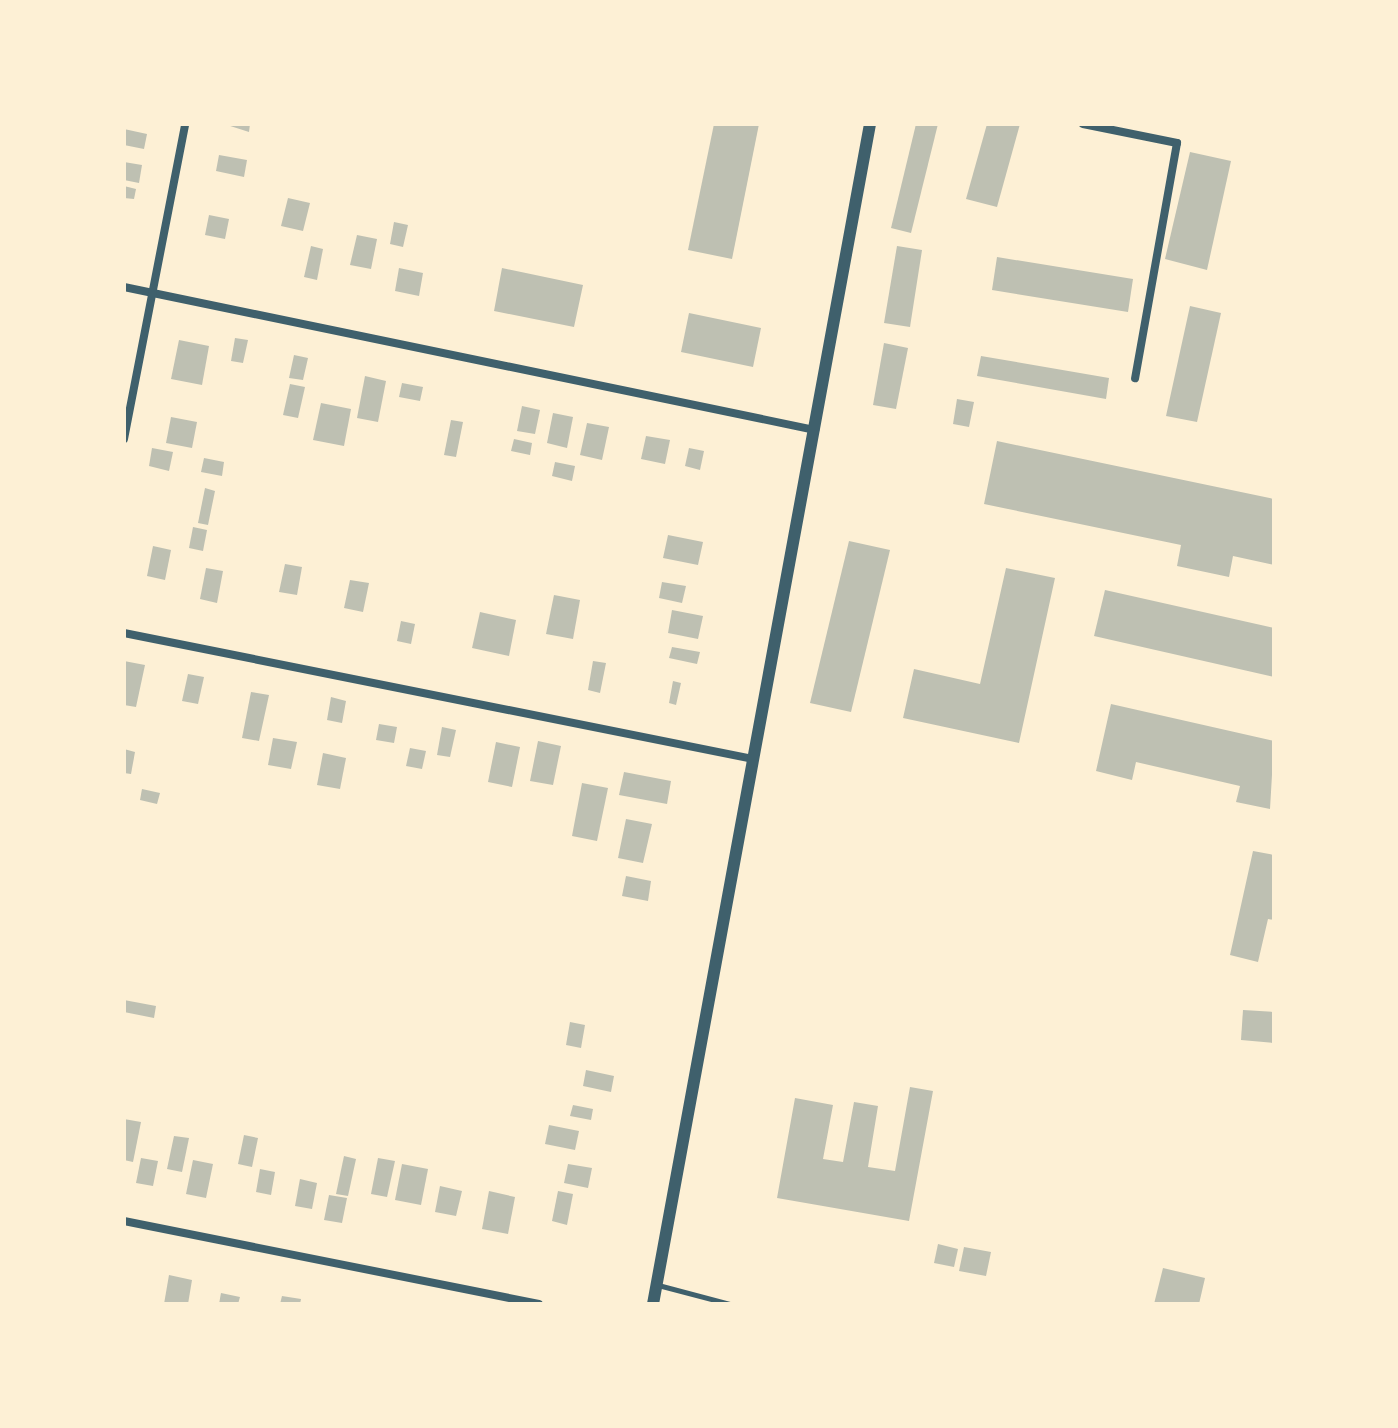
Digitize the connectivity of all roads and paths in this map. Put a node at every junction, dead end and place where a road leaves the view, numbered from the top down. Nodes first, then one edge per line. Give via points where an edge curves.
1 (185, 124) edge
2 (870, 124) edge
3 (1083, 124) edge
4 (124, 287) edge
5 (151, 292) junction
6 (1135, 378) dead end
7 (815, 430) junction
8 (124, 439) edge
9 (124, 633) edge
10 (753, 759) junction
11 (124, 1221) edge
12 (657, 1285) junction
13 (539, 1304) edge
14 (653, 1304) edge
15 (730, 1304) edge

1 - 5 street
2 - 7 street
3 - 6 street via 1177,143
4 - 5 street
5 - 7 street
5 - 8 street
7 - 10 street
9 - 10 street
10 - 12 street
11 - 13 street
12 - 14 street
12 - 15 lane

